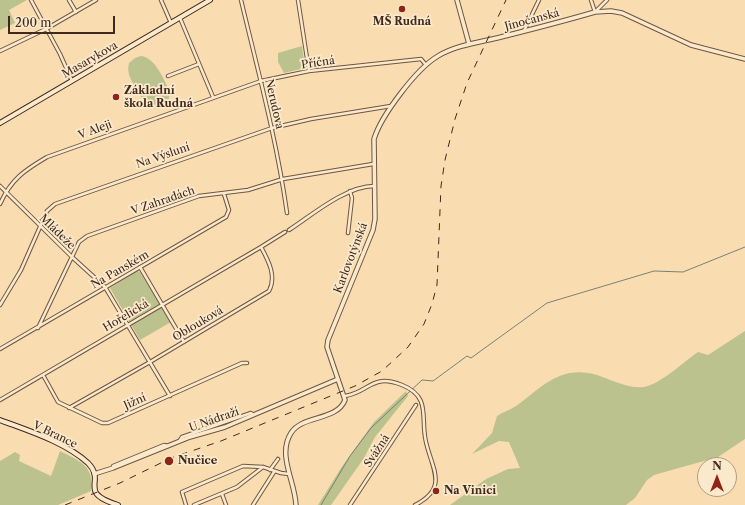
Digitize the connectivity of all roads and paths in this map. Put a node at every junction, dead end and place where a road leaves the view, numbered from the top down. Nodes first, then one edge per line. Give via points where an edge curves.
1 (30, 0) edge
2 (69, 0) edge
3 (96, 0) edge
4 (161, 0) edge
5 (210, 0) edge
6 (241, 0) edge
7 (298, 0) edge
8 (457, 0) edge
9 (539, 0) edge
10 (592, 0) edge
11 (607, 0) edge
12 (76, 12) junction
13 (595, 12) junction
14 (180, 18) junction
15 (171, 23) junction
16 (46, 29) junction
17 (524, 32) junction
18 (470, 44) junction
19 (0, 51) edge
20 (745, 59) edge
21 (199, 64) junction
22 (426, 65) junction
23 (309, 71) junction
24 (168, 76) dead end
25 (72, 81) junction
26 (261, 81) junction
27 (213, 97) junction
28 (391, 106) junction
29 (0, 123) edge
30 (272, 128) junction
31 (373, 164) junction
32 (283, 179) junction
33 (0, 186) edge
34 (374, 186) junction
35 (6, 192) junction
36 (350, 192) junction
37 (224, 194) junction
38 (0, 204) edge
39 (287, 213) dead end
40 (40, 226) junction
41 (289, 230) dead end
42 (285, 232) dead end
43 (348, 233) dead end
44 (261, 247) junction
45 (72, 257) junction
46 (140, 267) junction
47 (105, 287) junction
48 (162, 304) junction
49 (0, 305) edge
50 (127, 325) junction
51 (38, 328) junction
52 (184, 342) junction
53 (0, 350) edge
54 (150, 362) junction
55 (247, 363) dead end
56 (43, 375) junction
57 (338, 379) junction
58 (170, 396) junction
59 (345, 396) junction
60 (0, 400) edge
61 (416, 405) dead end
62 (69, 408) junction
63 (0, 420) edge
64 (278, 459) dead end
65 (263, 467) junction
66 (270, 470) junction
67 (274, 472) junction
68 (94, 474) junction
69 (290, 474) junction
70 (222, 494) junction
71 (118, 505) edge
72 (186, 505) edge
73 (194, 505) edge
74 (226, 505) edge
75 (253, 505) edge
76 (296, 505) edge
77 (350, 505) edge
78 (415, 505) edge

1 - 16 street
2 - 12 street
3 - 12 street
4 - 15 street
5 - 14 main road, Masarykova
6 - 26 street, Nerudova
7 - 23 street
8 - 18 street
9 - 17 street
10 - 13 street
11 - 13 street
12 - 16 street
13 - 17 street, Jinočanská
13 - 20 street, Jinočanská via 622,13 691,46
14 - 15 main road, Masarykova
14 - 21 street
15 - 25 main road, Masarykova
16 - 19 street
16 - 25 street
17 - 18 street, Jinočanská
18 - 22 street, Karlovotýnská via 439,56
21 - 24 street
21 - 27 street
22 - 23 street, Příčná via 421,59
22 - 28 street, Karlovotýnská
23 - 26 street, Příčná
25 - 29 main road, Masarykova
26 - 27 street, Příčná
26 - 30 street, Nerudova
27 - 35 street, V Aleji via 47,157 25,170
28 - 30 street, Na Výsluní
28 - 31 street, Karlovotýnská via 377,127
30 - 32 street, Nerudova
30 - 40 street, Na Výsluní via 55,204 47,211
31 - 32 street, V Zahradách
31 - 34 street, Karlovotýnská
32 - 37 street, V Zahradách via 248,190
32 - 39 street, Nerudova
33 - 35 street, Mládeže
34 - 36 street
34 - 57 street, Karlovotýnská via 373,230 328,340 328,353
35 - 38 street, V Aleji
35 - 40 street, Mládeže
36 - 41 street
36 - 43 street via 352,198
37 - 45 street, V Zahradách via 199,196 87,236 79,242
37 - 46 street, Na Panském via 229,210 226,217
40 - 45 street, Mládeže
40 - 49 street, Na Výsluní via 21,270
42 - 44 street
44 - 48 street, Hořelická
44 - 52 street, Oblouková via 271,264 272,286 269,291
45 - 47 street, Mládeže
45 - 51 street, V Zahradách
46 - 47 street, Na Panském
46 - 48 street
47 - 50 street, Mládeže
47 - 51 street, Na Panském
48 - 50 street, Hořelická
48 - 52 street
50 - 54 street, Mládeže
50 - 56 street, Hořelická
51 - 53 street, Na Panském
52 - 54 street, Oblouková
54 - 58 street, Mládeže
54 - 62 street, Oblouková
55 - 58 street, Jižní
56 - 60 street, Hořelická
56 - 62 street, Jižní via 58,402
57 - 59 street, Karlovotýnská
57 - 68 street, U Nádraží via 225,427 180,441
58 - 62 street, Jižní via 108,423 102,423
59 - 69 street via 340,407 300,425 290,433 286,460
59 - 78 street via 379,380 409,389 421,400 426,442 436,480 432,492
61 - 77 street, Svážná
63 - 68 main road, V Brance via 68,450 88,464
64 - 66 street
65 - 66 street
65 - 70 street via 237,487
65 - 72 street via 243,466 182,492
66 - 67 street
67 - 69 street
67 - 75 street
68 - 71 main road via 96,494
69 - 76 street
70 - 73 street
70 - 74 street

